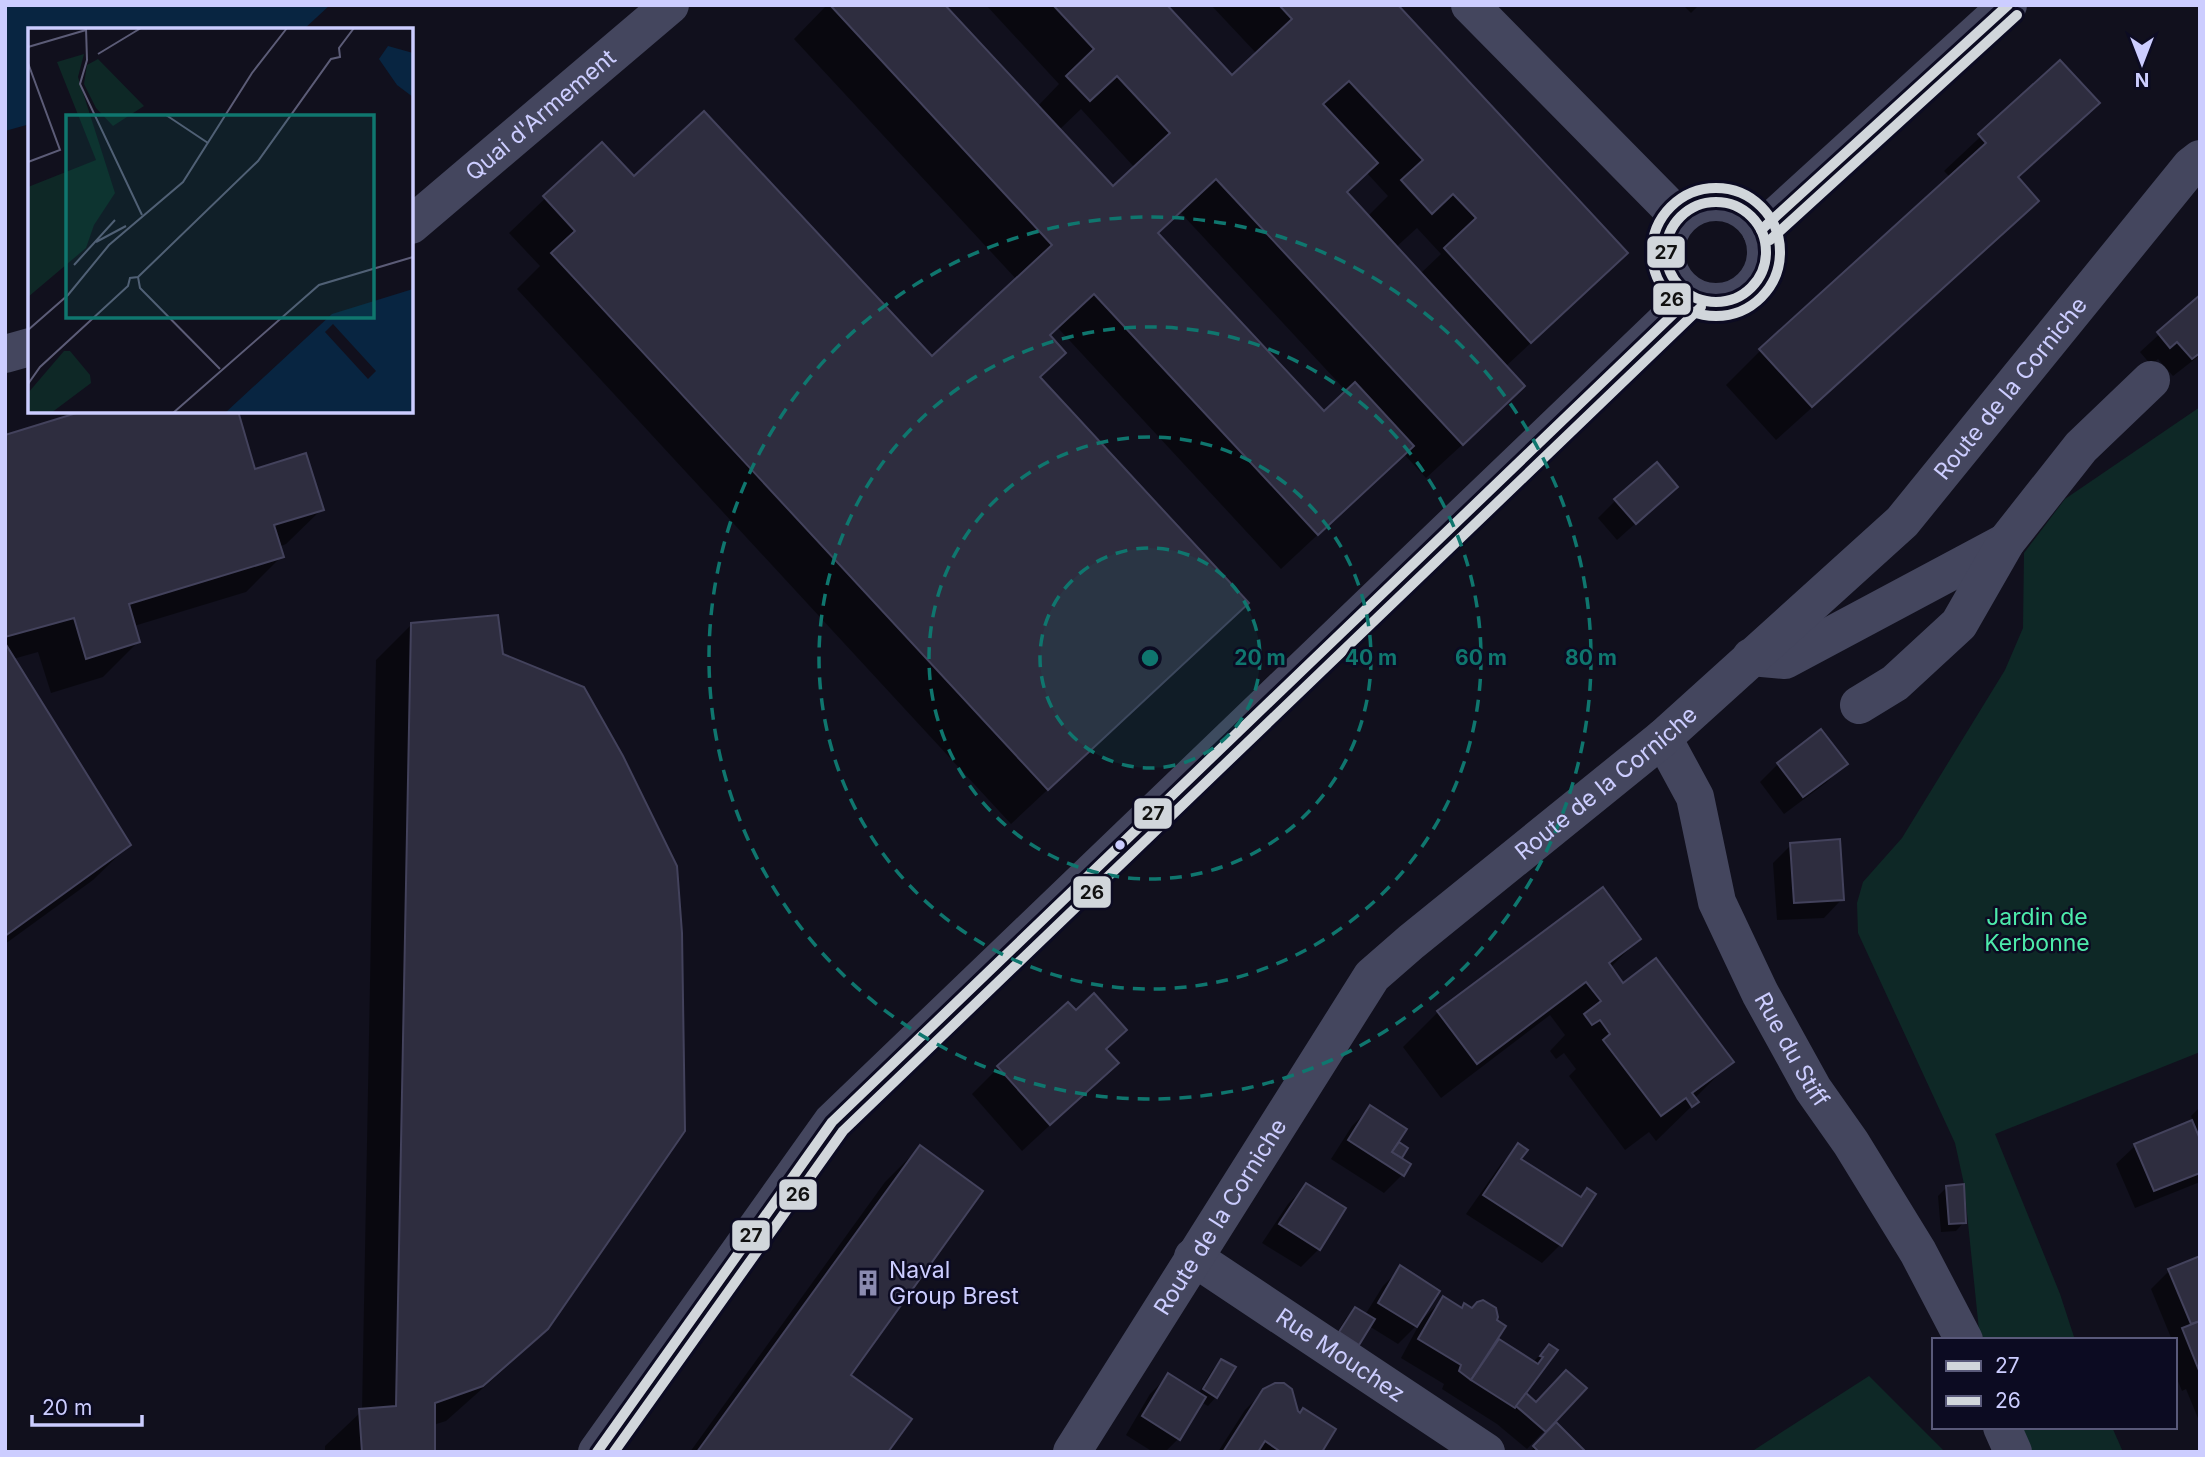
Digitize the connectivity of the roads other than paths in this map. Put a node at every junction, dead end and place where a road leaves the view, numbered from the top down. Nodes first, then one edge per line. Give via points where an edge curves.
1 (670, 5) edge
2 (1470, 5) edge
3 (2008, 5) edge
4 (2200, 159) edge
5 (1679, 217) junction
6 (413, 223) edge
7 (1761, 230) junction
8 (1691, 297) junction
9 (28, 348) edge
10 (5, 354) edge
11 (2151, 380) dead end
12 (2007, 542) junction
13 (1751, 657) junction
14 (1859, 705) dead end
15 (1663, 738) junction
16 (1193, 1257) junction
17 (1963, 1338) edge
18 (2003, 1429) edge
19 (597, 1452) edge
20 (1072, 1452) edge
21 (1486, 1452) edge
22 (2012, 1452) edge

1 - 6 street, Quai d'Armement
2 - 5 street
3 - 7 street
4 - 13 street, Route de la Corniche via 1902,523
5 - 7 street via 1702,204 1719,202 1737,206
5 - 8 street via 1669,232 1667,267 1675,283
7 - 8 street via 1766,260 1749,291 1726,302
8 - 19 street via 832,1122
9 - 10 street
11 - 12 street via 2081,447
12 - 13 street via 1785,660
12 - 14 street via 1959,624 1895,683
13 - 15 street, Route de la Corniche
15 - 16 street, Route de la Corniche via 1372,976
15 - 17 street, Rue du Stiff via 1695,797 1717,902 1760,993 1812,1089 1918,1252
16 - 20 street, Route de la Corniche
16 - 21 street, Rue Mouchez
18 - 22 street

